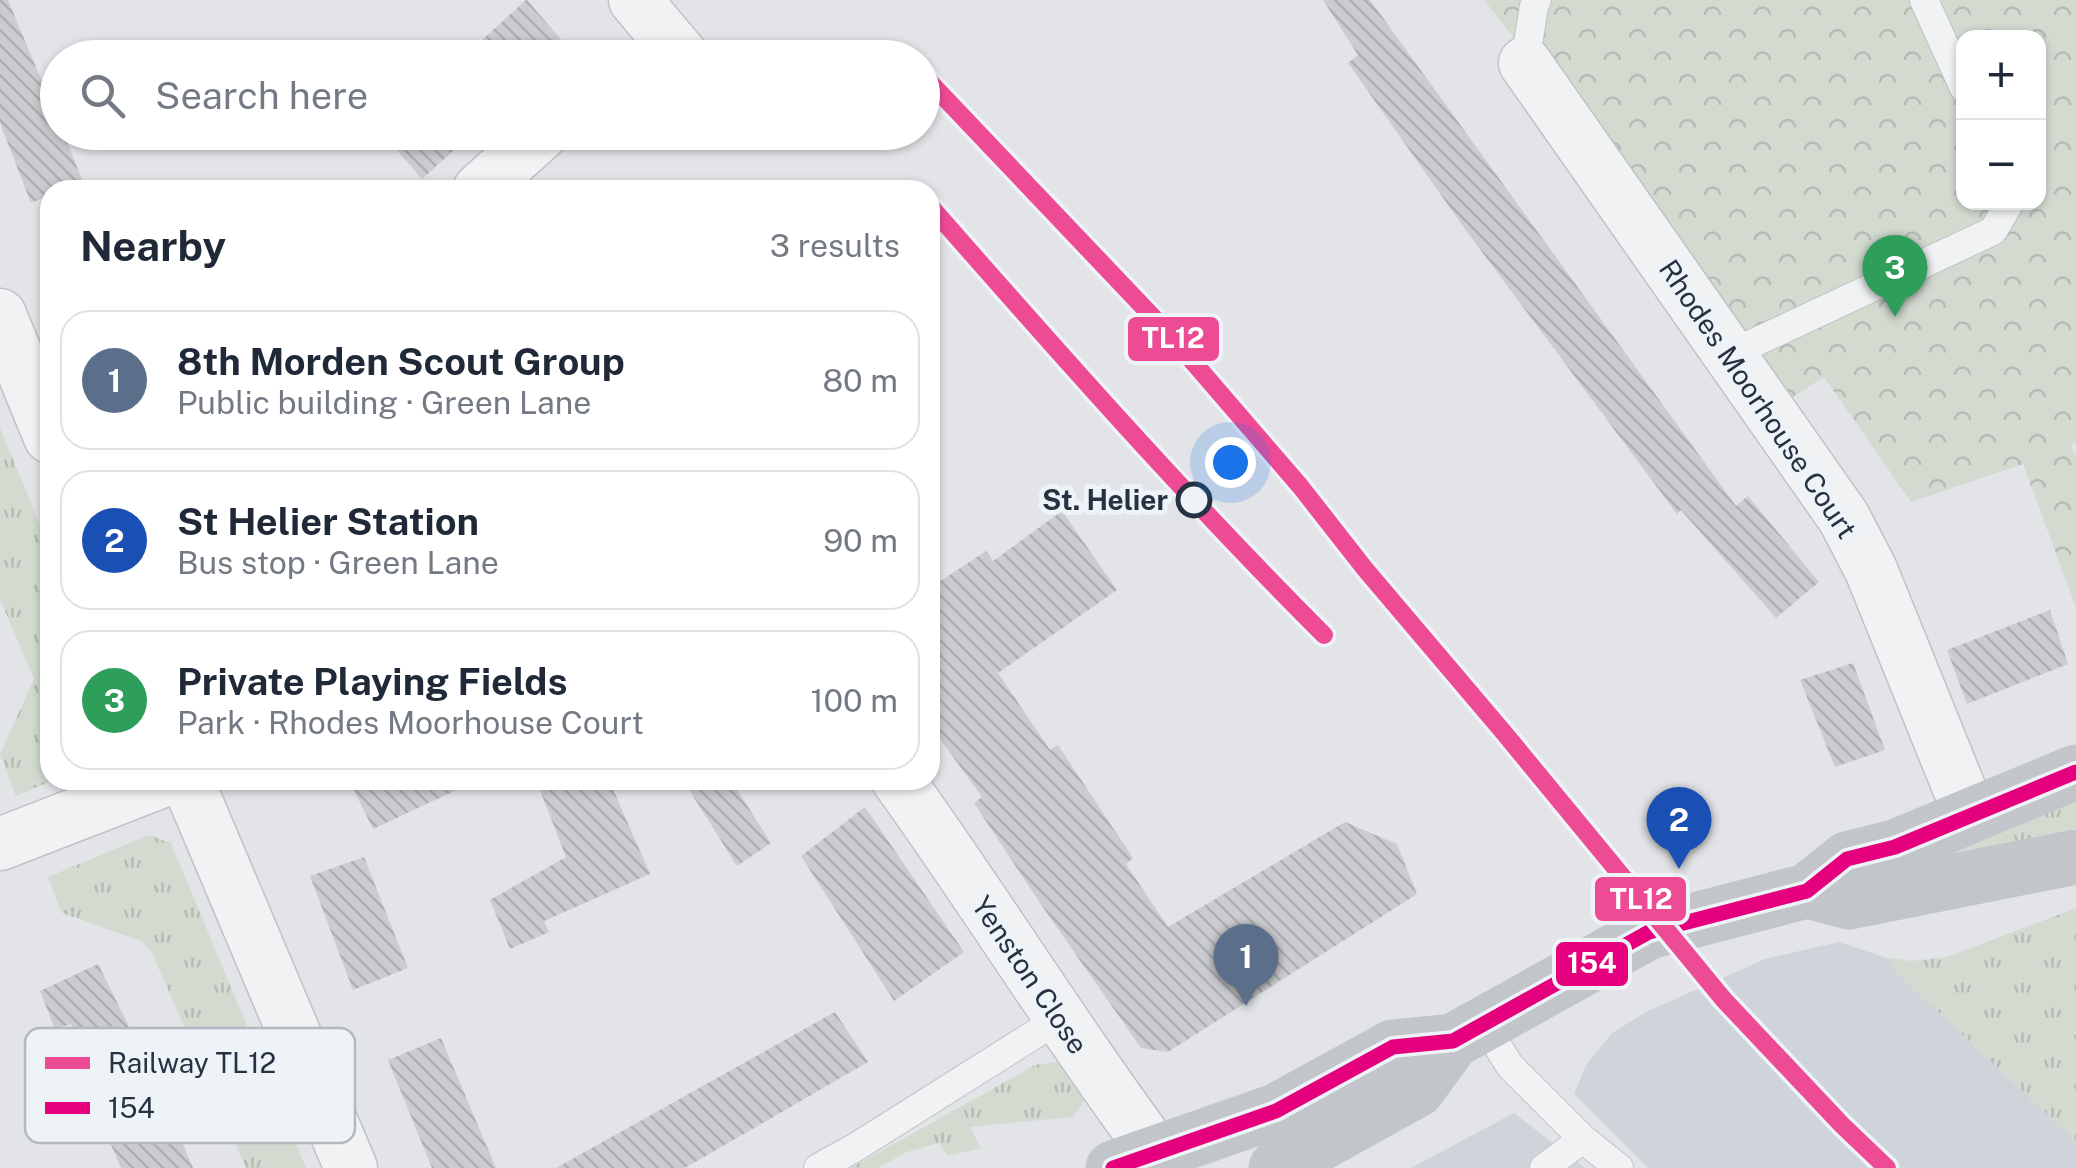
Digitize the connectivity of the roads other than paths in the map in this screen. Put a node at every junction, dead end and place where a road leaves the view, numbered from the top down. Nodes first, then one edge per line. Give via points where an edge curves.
1 (1537, 0) edge
2 (1924, 0) edge
3 (1525, 62) joint
4 (1956, 70) edge
5 (523, 150) edge
6 (490, 180) edge
7 (2006, 210) edge
8 (0, 314) edge
9 (1730, 354) junction
10 (40, 412) edge
11 (2076, 772) edge
12 (139, 790) edge
13 (191, 790) edge
14 (905, 790) edge
15 (1970, 815) junction
16 (0, 844) edge
17 (2076, 857) edge
18 (1807, 891) junction
19 (1059, 1019) junction
20 (292, 1028) edge
21 (1469, 1032) junction
22 (1584, 1139) junction
23 (340, 1143) edge
24 (1145, 1163) edge
25 (351, 1168) edge
26 (818, 1168) edge
27 (1276, 1168) edge
28 (1544, 1168) edge
29 (1619, 1168) edge

1 - 3 lane
2 - 4 lane
3 - 9 street, Rhodes Moorhouse Court
5 - 6 street
7 - 9 lane via 1994,231
8 - 10 street
9 - 15 street, Rhodes Moorhouse Court via 1844,518
11 - 15 main road
12 - 16 street
13 - 20 street
14 - 19 street, Yenston Close
15 - 18 main road via 1848,859
17 - 18 main road via 1848,902
18 - 21 main road via 1649,932
19 - 24 street, Yenston Close
19 - 26 lane
21 - 22 lane
21 - 24 main road via 1393,1047 1276,1110
21 - 27 main road via 1417,1090
22 - 28 lane
22 - 29 lane
23 - 25 street

